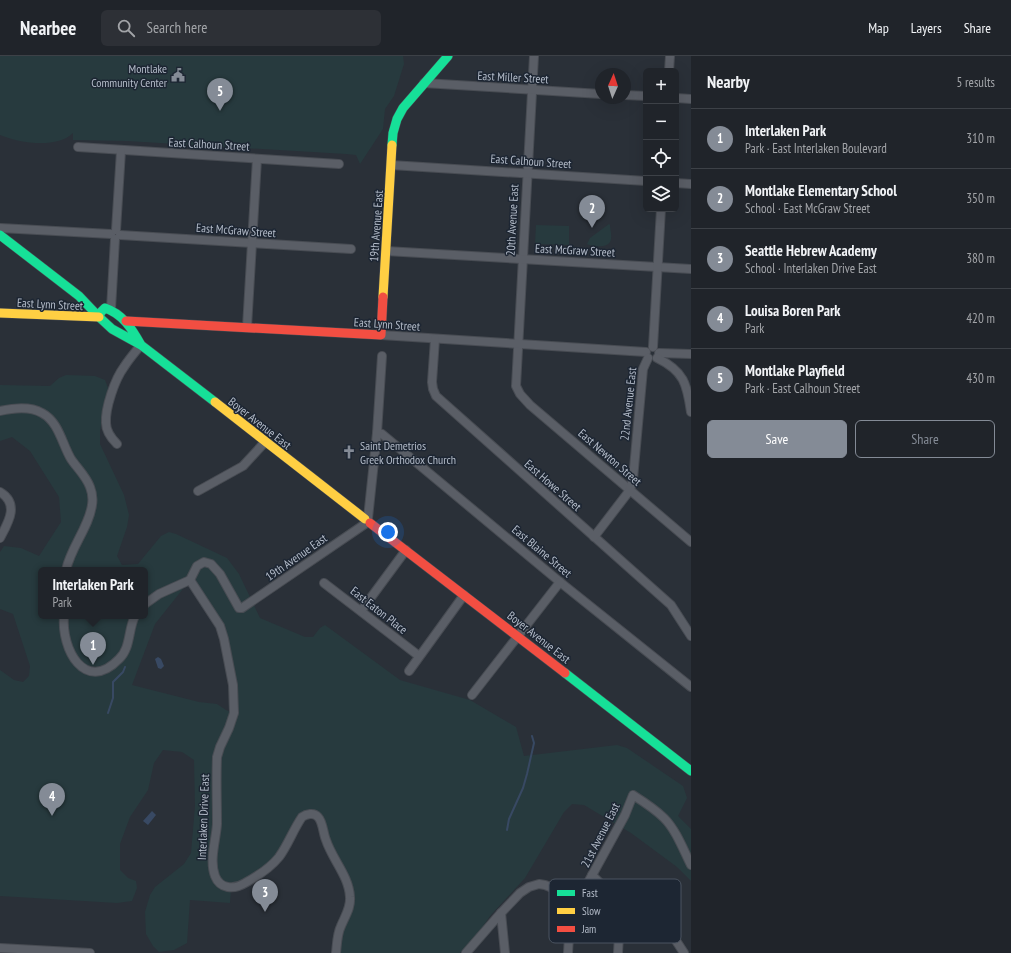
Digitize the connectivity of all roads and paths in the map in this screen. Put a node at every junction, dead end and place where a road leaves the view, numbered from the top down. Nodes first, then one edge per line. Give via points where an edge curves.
1 (448, 56) edge
2 (534, 56) edge
3 (670, 56) edge
4 (669, 68) edge
5 (424, 83) junction
6 (532, 90) junction
7 (595, 94) edge
8 (631, 95) edge
9 (643, 96) edge
10 (679, 98) edge
11 (691, 99) edge
12 (78, 147) dead end
13 (120, 151) junction
14 (256, 159) junction
15 (340, 164) dead end
16 (391, 165) junction
17 (527, 173) junction
18 (643, 181) edge
19 (679, 183) edge
20 (691, 184) edge
21 (661, 212) edge
22 (0, 228) edge
23 (115, 234) junction
24 (0, 235) edge
25 (251, 243) junction
26 (351, 249) dead end
27 (386, 251) junction
28 (522, 258) junction
29 (657, 267) junction
30 (691, 269) edge
31 (79, 296) junction
32 (110, 309) junction
33 (0, 313) edge
34 (62, 316) junction
35 (99, 317) junction
36 (126, 321) junction
37 (247, 328) junction
38 (119, 332) junction
39 (381, 336) junction
40 (435, 339) junction
41 (518, 344) junction
42 (141, 345) junction
43 (653, 353) junction
44 (691, 354) edge
45 (382, 356) dead end
46 (516, 386) joint
47 (0, 411) edge
48 (691, 412) edge
49 (377, 433) junction
50 (265, 442) junction
51 (117, 444) dead end
52 (630, 490) junction
53 (198, 491) dead end
54 (0, 492) edge
55 (367, 521) junction
56 (594, 537) junction
57 (0, 538) edge
58 (691, 542) edge
59 (406, 550) junction
60 (67, 567) edge
61 (190, 580) junction
62 (560, 582) junction
63 (324, 583) dead end
64 (464, 595) junction
65 (148, 602) edge
66 (361, 611) junction
67 (64, 619) edge
68 (134, 619) edge
69 (518, 636) junction
70 (691, 636) edge
71 (419, 656) junction
72 (409, 671) dead end
73 (691, 687) edge
74 (472, 695) dead end
75 (691, 771) edge
76 (691, 865) edge
77 (592, 875) junction
78 (590, 879) edge
79 (596, 879) edge
80 (549, 887) edge
81 (501, 913) junction
82 (569, 943) edge
83 (619, 943) edge
84 (678, 943) edge
85 (0, 948) edge
86 (39, 952) edge
87 (90, 953) edge
88 (336, 953) edge
89 (466, 953) edge
90 (505, 953) edge
91 (568, 953) edge
92 (618, 953) edge
93 (684, 953) edge

1 - 5 street, 19th Avenue East
2 - 6 street, 20th Avenue East
3 - 4 street
5 - 6 street, East Miller Street
5 - 16 street, 19th Avenue East via 402,108 397,119 393,134
6 - 7 street, East Miller Street
6 - 17 street, 20th Avenue East
8 - 9 street
10 - 11 street
12 - 13 street, East Calhoun Street
13 - 14 street, East Calhoun Street
13 - 23 street
14 - 15 street, East Calhoun Street
14 - 25 street
16 - 17 street, East Calhoun Street
16 - 27 street, 19th Avenue East
17 - 18 street, East Calhoun Street
17 - 28 street, 20th Avenue East
19 - 20 street
21 - 29 street, 22nd Avenue East
22 - 23 street, East McGraw Street
23 - 25 street, East McGraw Street
23 - 32 street
24 - 31 street
25 - 26 street, East McGraw Street
25 - 37 street
27 - 28 street, East McGraw Street
27 - 39 street, 19th Avenue East
28 - 29 street, East McGraw Street
28 - 41 street, 20th Avenue East
29 - 30 street, East McGraw Street
29 - 43 street, 22nd Avenue East
31 - 32 street
31 - 34 street via 76,310
31 - 35 street
32 - 35 street via 102,310
32 - 36 street, Boyer Avenue East
33 - 34 street, East Lynn Street
34 - 35 street, East Lynn Street
35 - 38 street, Boyer Avenue East
36 - 37 street, East Lynn Street
36 - 38 street via 126,329
36 - 42 street, Boyer Avenue East
37 - 39 street, East Lynn Street
38 - 42 street, Boyer Avenue East
39 - 40 street, East Lynn Street
40 - 41 street, East Lynn Street
40 - 56 street, East Howe Street via 432,382 436,396
41 - 43 street, East Lynn Street
41 - 46 street, 20th Avenue East
42 - 50 street, Boyer Avenue East
42 - 51 street via 123,368 109,403 106,423 111,438
43 - 44 street, East Lynn Street
43 - 48 street via 680,373 688,390
43 - 52 street, 22nd Avenue East via 643,369
45 - 49 street
46 - 52 street, East Newton Street via 530,404
47 - 60 street via 36,410 48,416 71,459 90,487 90,514
49 - 55 street
49 - 62 street, East Blaine Street via 382,434
50 - 53 street via 243,466
50 - 55 street, Boyer Avenue East
52 - 56 street, 22nd Avenue East
52 - 58 street, East Newton Street
54 - 57 street via 8,499 11,511 10,520
55 - 59 street, Boyer Avenue East
55 - 61 street, 19th Avenue East via 240,608 220,574 211,564 200,563
56 - 70 street, East Howe Street via 671,605
59 - 64 street, Boyer Avenue East
59 - 66 street
61 - 65 street
61 - 88 street, Interlaken Drive East via 220,626 233,686 234,713 217,757 214,875 224,886 230,888 246,883 278,858 305,814 315,814 321,822 331,854 346,878 350,896 350,905 339,932
62 - 69 street
62 - 73 street, East Blaine Street
63 - 66 street, East Eaton Place
64 - 69 street, Boyer Avenue East
64 - 71 street
66 - 71 street, East Eaton Place
67 - 68 street via 64,632 69,651 81,667 92,671 106,669 120,658 125,651
69 - 74 street
69 - 75 street, Boyer Avenue East
71 - 72 street
76 - 77 street, 21st Avenue East via 668,822 633,795 625,815
77 - 78 street, 21st Avenue East
77 - 79 street
80 - 81 street via 539,884 528,887
81 - 89 street
81 - 90 street
82 - 91 street, 21st Avenue East
83 - 92 street
84 - 93 street
85 - 86 street
86 - 87 street

